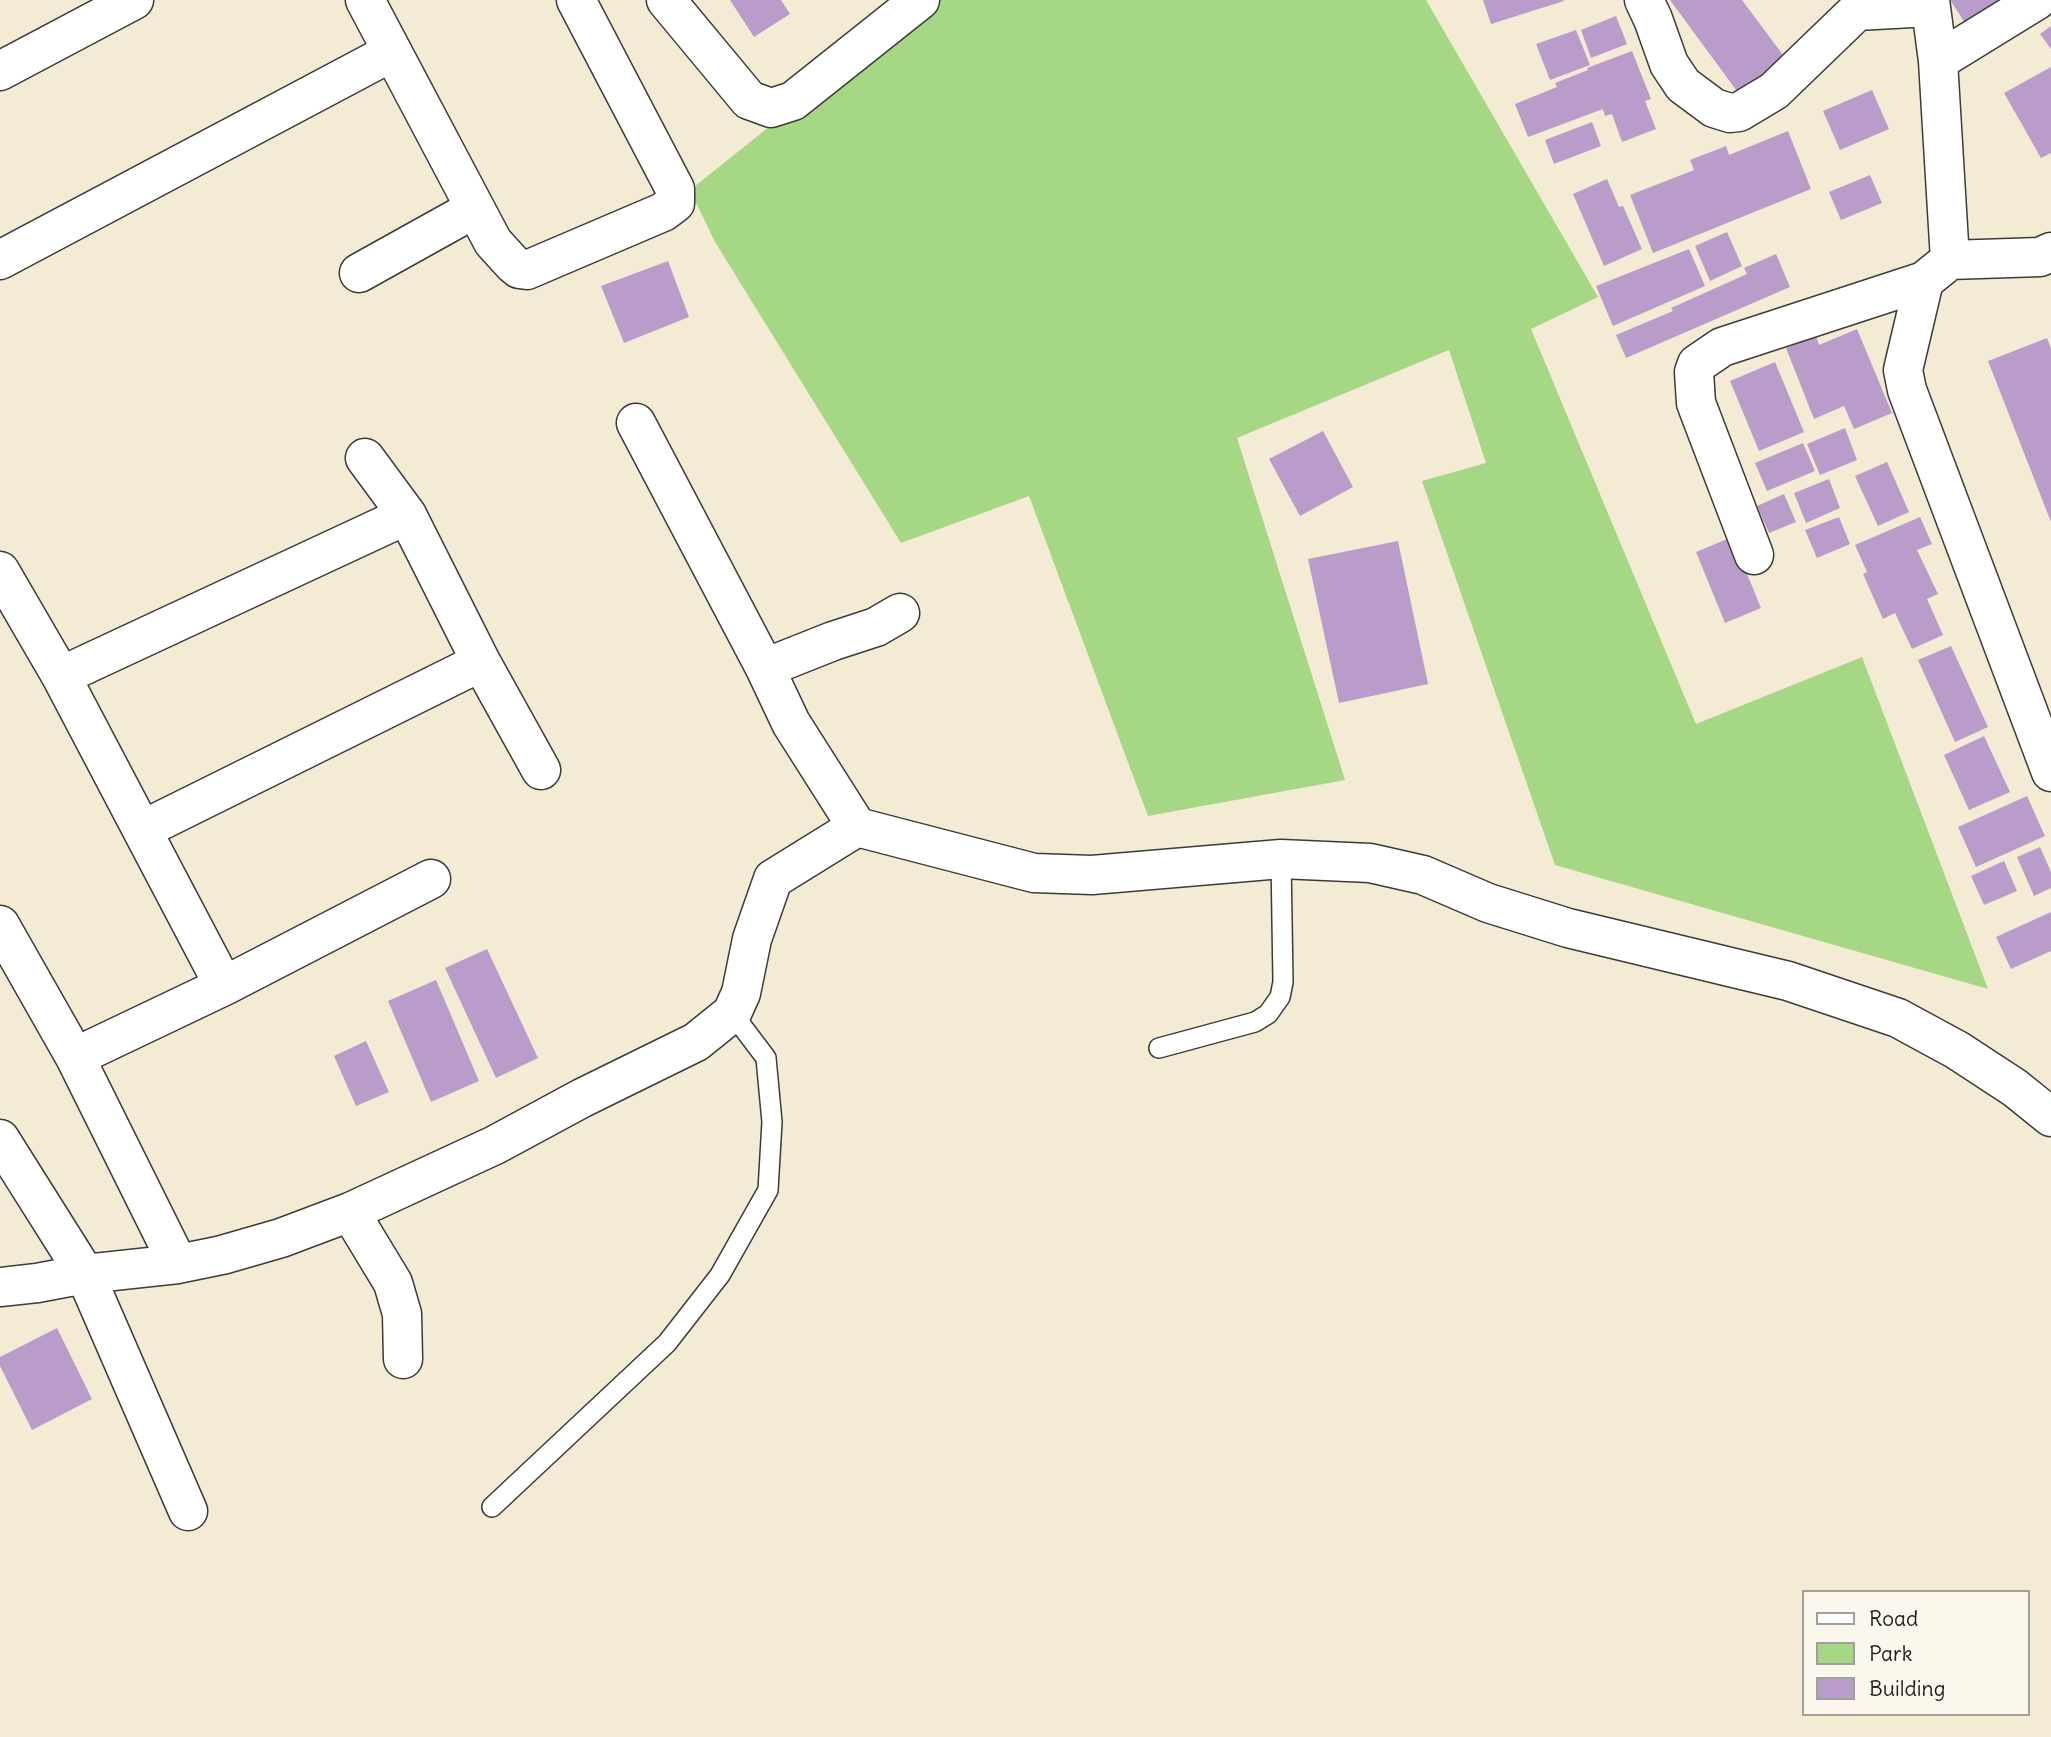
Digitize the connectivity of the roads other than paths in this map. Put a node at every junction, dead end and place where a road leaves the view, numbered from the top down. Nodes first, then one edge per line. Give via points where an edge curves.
1 (134, 0) edge
2 (365, 0) edge
3 (576, 0) edge
4 (666, 0) edge
5 (920, 0) edge
6 (1644, 0) edge
7 (2037, 0) edge
8 (1930, 4) edge
9 (1854, 6) edge
10 (392, 52) junction
11 (1938, 61) junction
12 (0, 71) edge
13 (474, 209) junction
14 (2051, 251) edge
15 (0, 260) edge
16 (1937, 271) junction
17 (359, 273) dead end
18 (636, 423) dead end
19 (365, 458) dead end
20 (407, 514) junction
21 (1754, 555) dead end
22 (0, 571) edge
23 (900, 613) dead end
24 (481, 662) junction
25 (765, 668) junction
26 (61, 676) junction
27 (541, 770) dead end
28 (2051, 772) edge
29 (857, 827) junction
30 (142, 830) junction
31 (1281, 859) junction
32 (430, 879) dead end
33 (0, 925) edge
34 (224, 986) junction
35 (732, 1013) junction
36 (1159, 1048) dead end
37 (75, 1056) junction
38 (2051, 1117) edge
39 (0, 1139) edge
40 (351, 1212) junction
41 (178, 1264) junction
42 (85, 1274) junction
43 (0, 1287) edge
44 (403, 1359) dead end
45 (492, 1507) dead end
46 (188, 1511) dead end

1 - 12 street
2 - 10 street
3 - 13 street via 676,189 675,203 527,270 519,270 503,255
4 - 5 street via 749,100 771,108 793,100
6 - 9 street via 1669,64 1683,85 1714,108 1730,113 1774,92
7 - 11 street
8 - 9 street
8 - 11 street
10 - 13 street
10 - 15 street
11 - 16 street
13 - 17 street
14 - 16 street via 2040,257
16 - 21 street via 1721,347 1697,364 1696,402
16 - 28 street via 1903,370 1907,390
18 - 25 street
19 - 20 street
20 - 24 street
20 - 26 street
22 - 26 street
23 - 25 street via 876,627
24 - 27 street
24 - 30 street
25 - 29 street via 791,723
26 - 30 street
29 - 31 street via 1034,873 1092,875
29 - 35 street via 772,878
30 - 34 street
31 - 36 lane via 1280,998 1255,1022
31 - 38 street via 1370,863 1423,875 1488,903 1568,928 1788,981 1898,1018 1969,1057
32 - 34 street
33 - 37 street
34 - 37 street
35 - 40 street via 696,1042 495,1145
35 - 45 lane via 766,1058 772,1122 768,1189 720,1275 667,1343
37 - 41 street
39 - 42 street
40 - 41 street via 281,1238
40 - 44 street via 393,1283 401,1314
41 - 42 street
42 - 43 street
42 - 46 street

